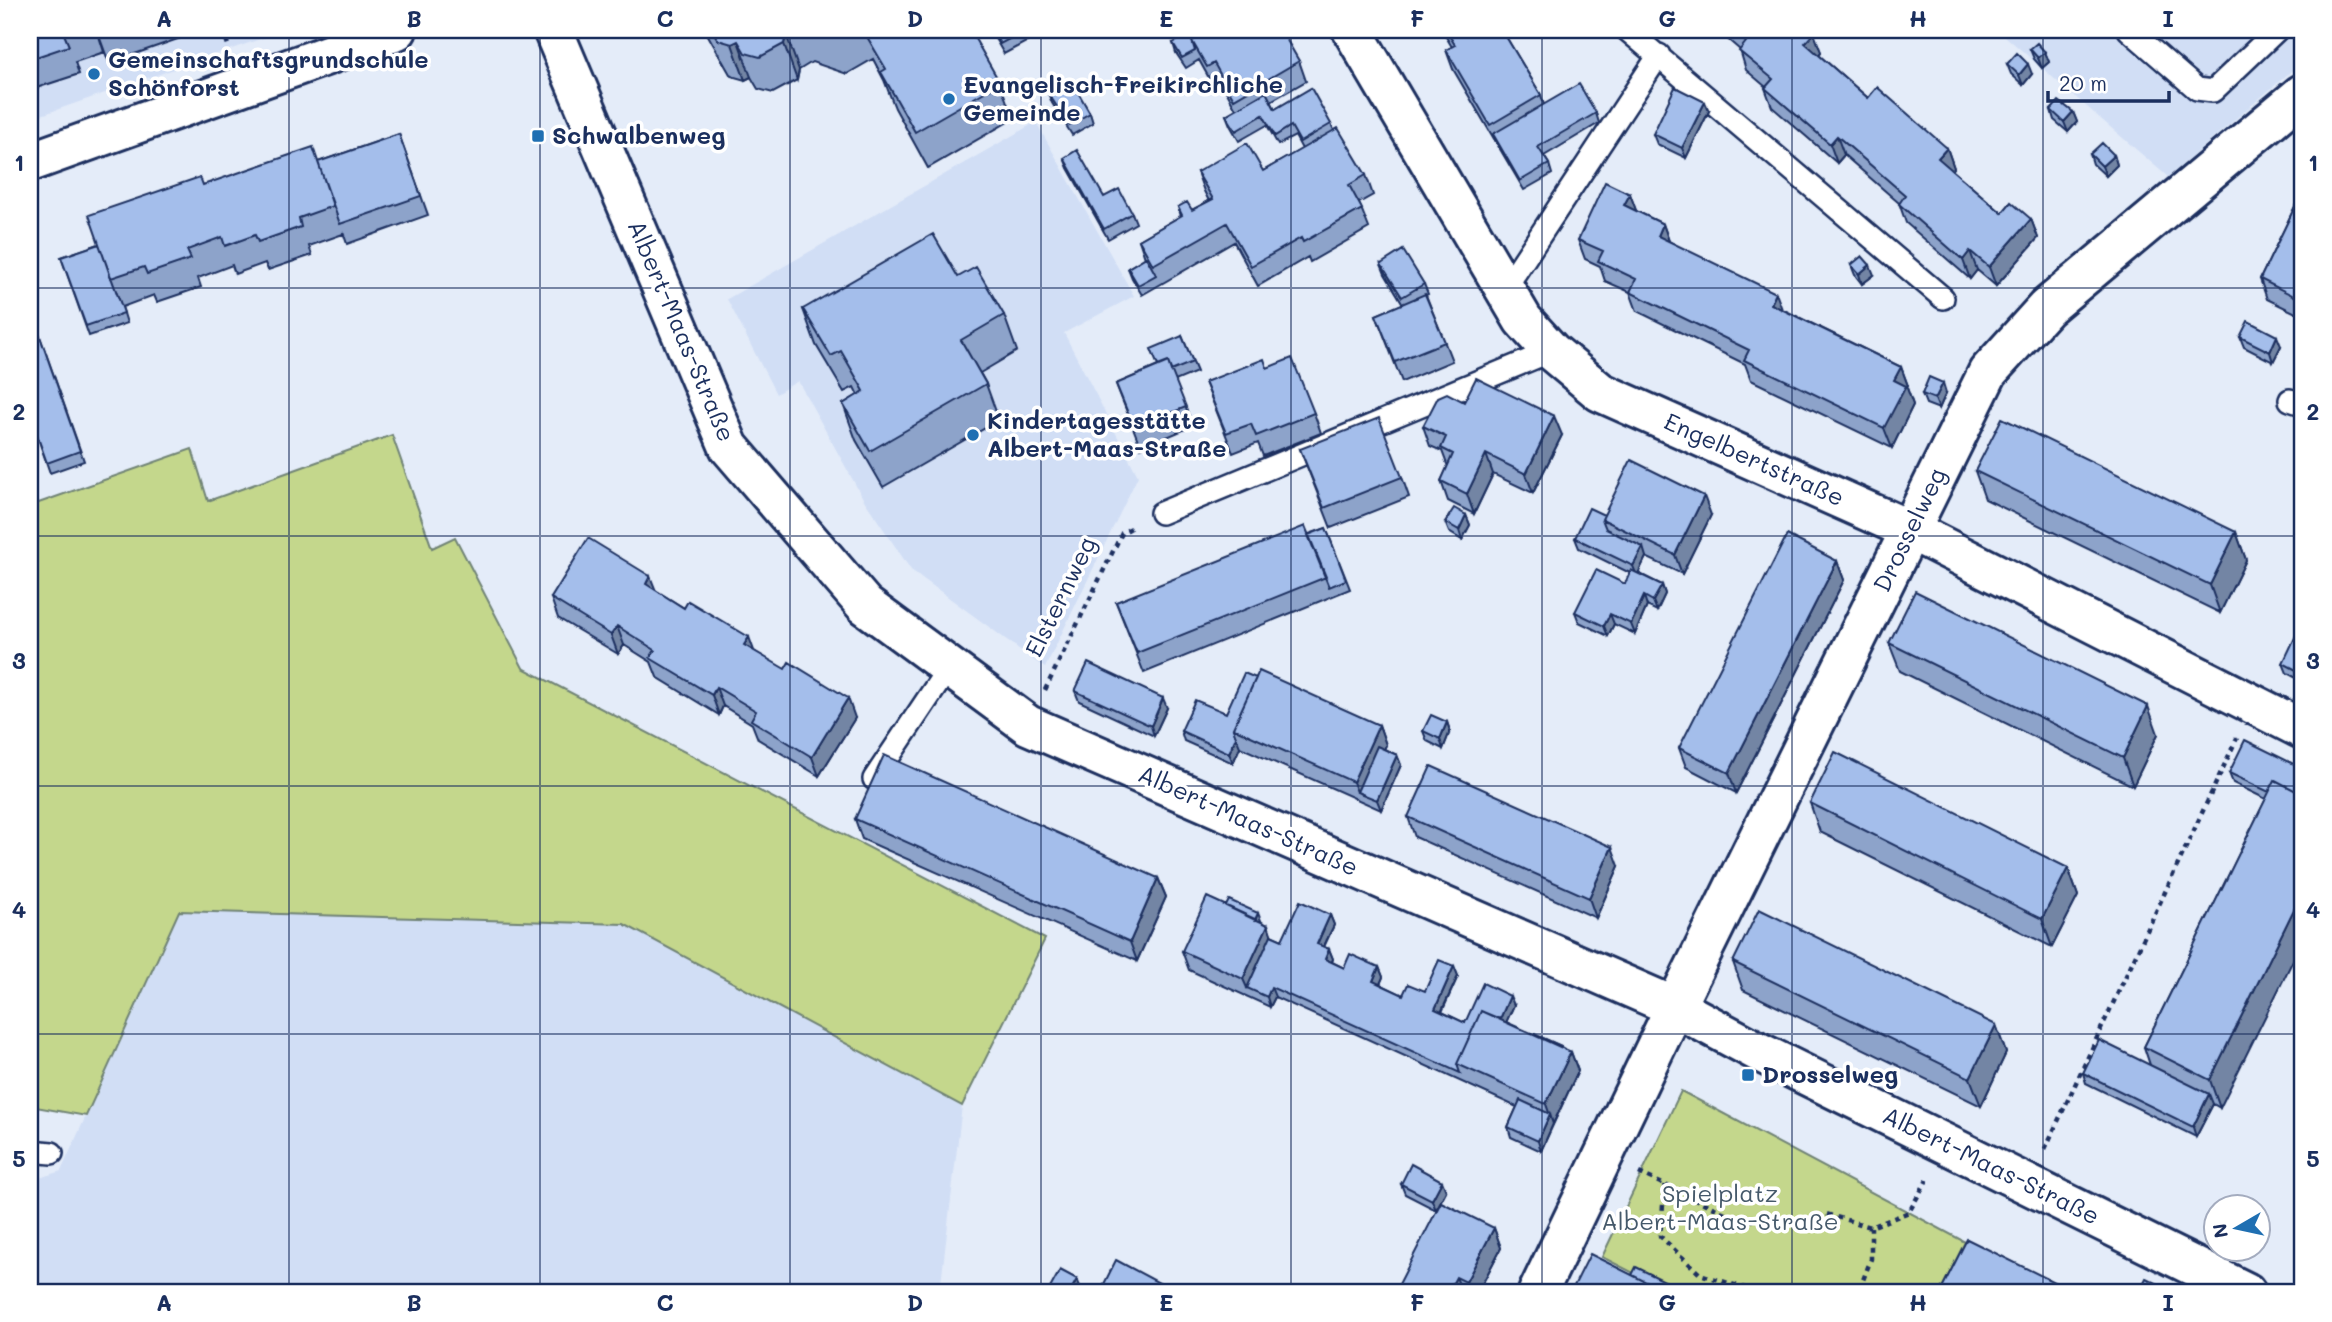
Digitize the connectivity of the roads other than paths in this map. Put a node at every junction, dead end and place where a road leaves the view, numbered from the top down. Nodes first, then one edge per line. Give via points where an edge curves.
1 (397, 30) edge
2 (553, 30) edge
3 (1352, 30) edge
4 (1628, 30) edge
5 (2129, 30) edge
6 (2277, 30) edge
7 (1659, 55) junction
8 (2302, 94) edge
9 (30, 162) edge
10 (1504, 290) junction
11 (1943, 298) dead end
12 (1551, 351) junction
13 (1161, 513) road end
14 (1910, 530) junction
15 (949, 667) junction
16 (2302, 729) edge
17 (873, 779) edge
18 (1675, 1007) junction
19 (30, 1152) edge
20 (52, 1153) dead end
21 (1538, 1292) edge
22 (2246, 1292) edge

1 - 9 street
2 - 15 street, Albert-Maas-Straße via 729,447 865,605
3 - 10 street, Engelbertstraße
4 - 7 lane
5 - 6 lane via 2197,89 2213,91
7 - 10 lane
7 - 11 lane
8 - 14 street, Drosselweg via 2046,308 1988,372
10 - 12 street, Engelbertstraße
12 - 13 lane
12 - 14 street, Engelbertstraße via 1600,391
14 - 16 street, Engelbertstraße
14 - 18 street, Drosselweg
15 - 17 lane
15 - 18 street, Albert-Maas-Straße via 1028,725
18 - 21 street, Drosselweg
18 - 22 street, Albert-Maas-Straße
19 - 20 lane

